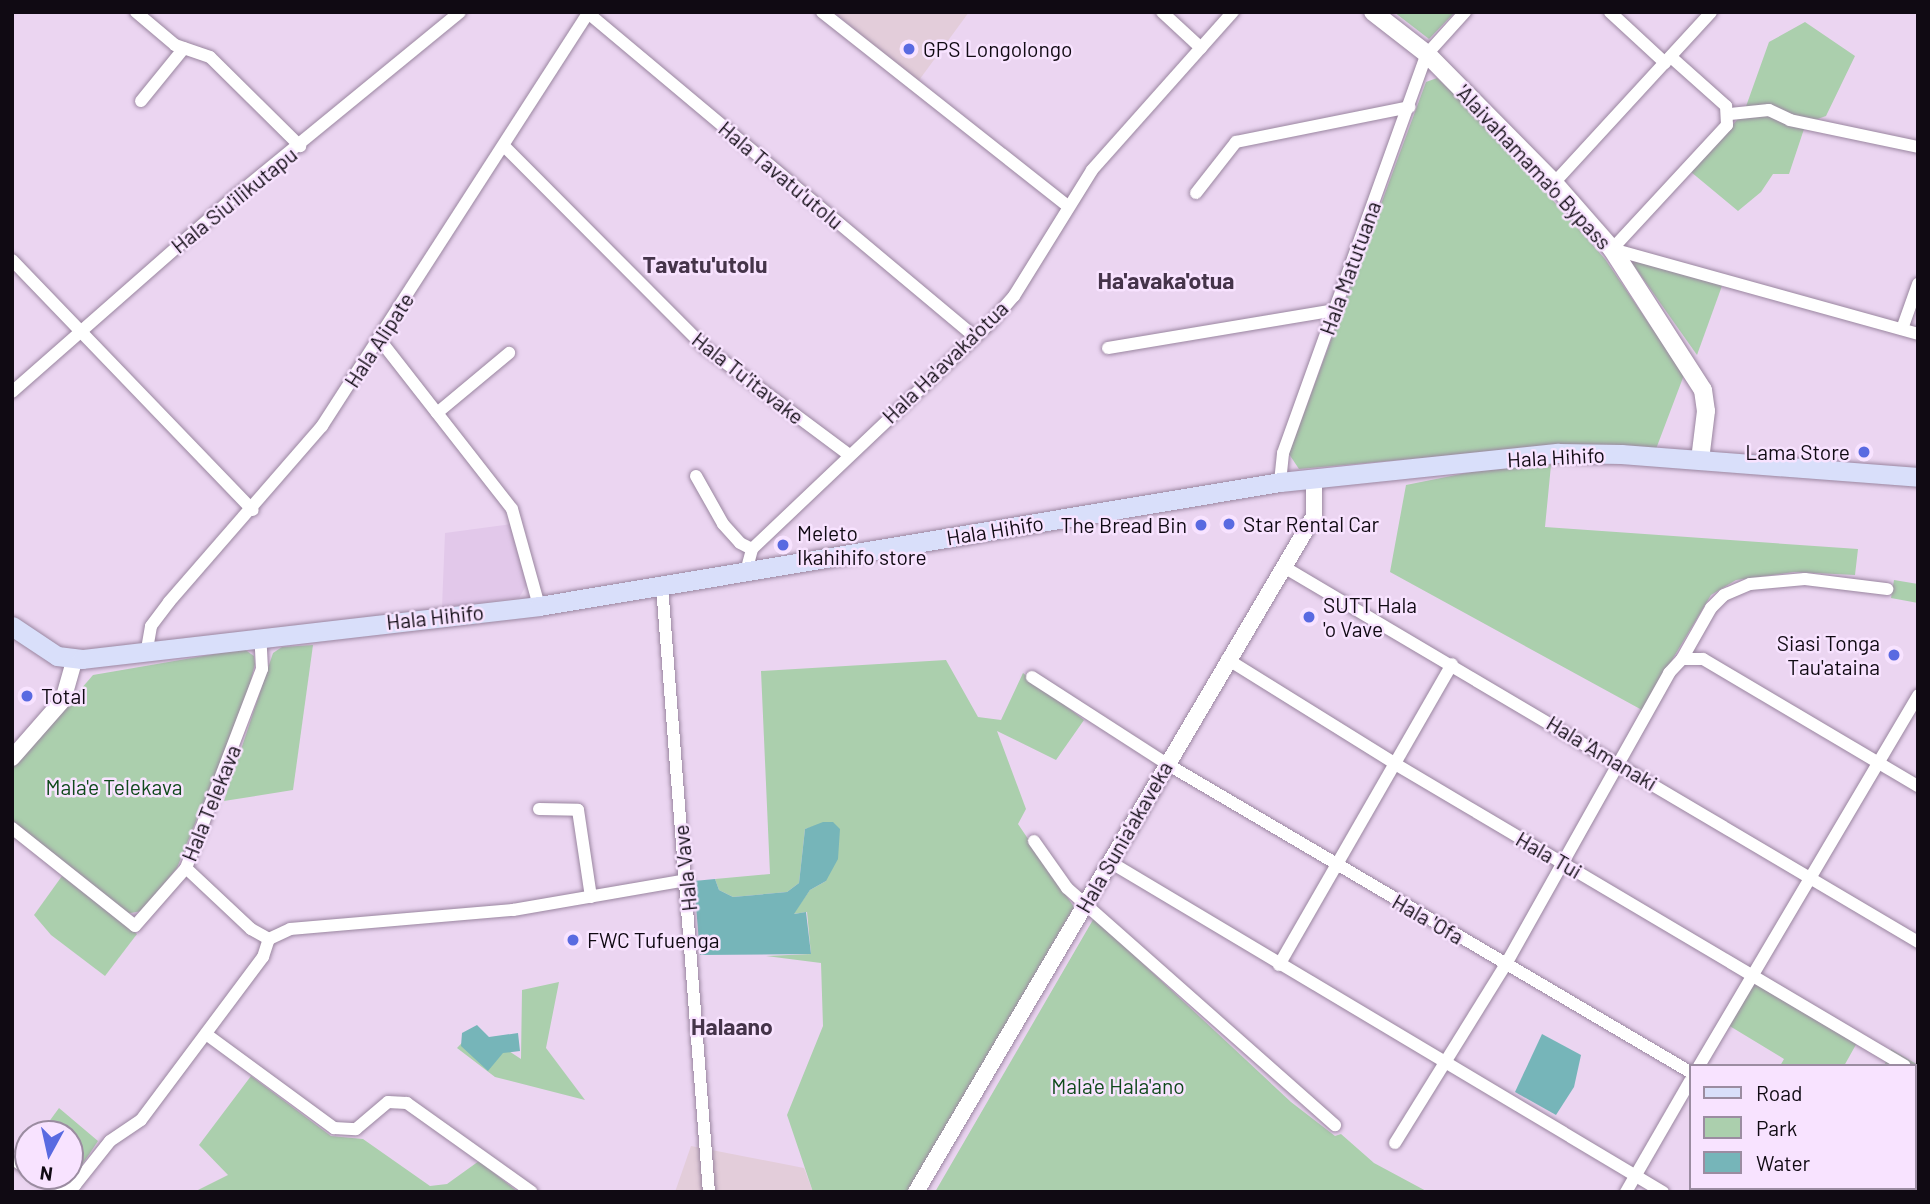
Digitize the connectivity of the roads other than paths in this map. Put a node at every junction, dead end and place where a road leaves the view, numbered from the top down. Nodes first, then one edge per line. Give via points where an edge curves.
1 (135, 12) edge
2 (460, 12) edge
3 (822, 12) edge
4 (1162, 12) edge
5 (1233, 12) edge
6 (1373, 12) edge
7 (1465, 12) edge
8 (1610, 12) edge
9 (1711, 12) edge
10 (589, 13) edge
11 (184, 48) junction
12 (1201, 48) junction
13 (1427, 54) junction
14 (1668, 60) junction
15 (141, 101) dead end
16 (1409, 107) junction
17 (1730, 114) junction
18 (300, 146) junction
19 (1918, 147) edge
20 (505, 148) junction
21 (1554, 183) junction
22 (1196, 193) dead end
23 (1068, 206) junction
24 (1612, 249) junction
25 (12, 260) edge
26 (1918, 284) edge
27 (1334, 310) junction
28 (1902, 329) junction
29 (79, 330) junction
30 (1918, 334) edge
31 (975, 337) junction
32 (380, 340) junction
33 (1108, 348) dead end
34 (509, 353) dead end
35 (12, 392) edge
36 (437, 413) junction
37 (848, 454) junction
38 (1700, 460) junction
39 (696, 476) dead end
40 (1918, 477) edge
41 (1314, 478) junction
42 (1280, 482) junction
43 (253, 510) junction
44 (750, 558) junction
45 (1284, 567) junction
46 (662, 586) junction
47 (1887, 589) dead end
48 (539, 606) junction
49 (12, 626) edge
50 (260, 636) junction
51 (147, 649) junction
52 (75, 658) junction
53 (1227, 659) junction
54 (1682, 659) junction
55 (1451, 664) junction
56 (1032, 677) dead end
57 (1918, 695) edge
58 (12, 758) edge
59 (1618, 761) junction
60 (1167, 764) junction
61 (1877, 764) junction
62 (1397, 765) junction
63 (1918, 786) edge
64 (539, 809) dead end
65 (12, 828) edge
66 (1034, 841) dead end
67 (1110, 862) junction
68 (1562, 863) junction
69 (1335, 864) junction
70 (186, 868) junction
71 (1809, 879) junction
72 (687, 880) junction
73 (591, 897) junction
74 (1087, 901) junction
75 (269, 939) junction
76 (1918, 942) edge
77 (1506, 964) junction
78 (1279, 965) junction
79 (1752, 973) junction
80 (206, 1034) junction
81 (1700, 1064) edge
82 (1902, 1064) edge
83 (1445, 1066) junction
84 (1688, 1071) edge
85 (1688, 1085) edge
86 (1335, 1125) dead end
87 (1395, 1143) dead end
88 (84, 1174) edge
89 (1636, 1176) junction
90 (532, 1192) edge
91 (709, 1192) edge
92 (916, 1192) edge
93 (1626, 1192) edge
94 (1663, 1192) edge

1 - 11 street
2 - 18 street, Hala Siu'ilikutapu
3 - 23 street
4 - 12 street
5 - 12 street, Hala Ha'avaka'otua
6 - 13 main road, 'Alaivahamama'o Bypass
7 - 13 street
8 - 14 street
9 - 14 street
10 - 20 street, Hala Alipate
10 - 31 street, Hala Tavatu'utolu
11 - 15 street
11 - 18 street via 210,57
12 - 23 street, Hala Ha'avaka'otua via 1092,170
13 - 16 street, Hala Matutuana
13 - 21 main road, 'Alaivahamama'o Bypass
14 - 17 street
14 - 21 street
16 - 22 street via 1236,142
16 - 27 street, Hala Matutuana
17 - 19 street via 1769,110 1790,120
17 - 24 street via 1727,125
18 - 29 street, Hala Siu'ilikutapu
20 - 32 street, Hala Alipate
20 - 37 street, Hala Tu'itavake via 703,346
21 - 24 main road, 'Alaivahamama'o Bypass
23 - 31 street, Hala Ha'avaka'otua via 1014,296
24 - 28 street
24 - 38 main road, 'Alaivahamama'o Bypass via 1703,390 1706,411
25 - 29 street
26 - 28 street
27 - 33 street
27 - 42 street, Hala Matutuana via 1283,453
28 - 30 street
29 - 35 street, Hala Siu'ilikutapu
29 - 43 street
31 - 37 street, Hala Ha'avaka'otua
32 - 36 street
32 - 43 street, Hala Alipate via 322,426
34 - 36 street
36 - 48 street via 512,509
37 - 44 street, Hala Ha'avaka'otua
38 - 40 main road, Hala Hihifo
38 - 41 main road, Hala Hihifo via 1558,453
39 - 44 street via 723,524
41 - 42 main road, Hala Hihifo
41 - 45 street, Hala Sunia'akaveka via 1314,516
42 - 44 main road, Hala Hihifo
43 - 51 street, Hala Alipate via 169,601 151,626
44 - 46 main road, Hala Hihifo
45 - 53 street, Hala Sunia'akaveka
45 - 55 street, Hala 'Amanaki
46 - 48 main road, Hala Hihifo
46 - 72 street, Hala Vave
47 - 54 street via 1805,579 1750,584 1724,594 1711,608
48 - 50 main road, Hala Hihifo
49 - 52 main road via 57,656
50 - 51 main road, Hala Hihifo
50 - 70 street, Hala Telekava via 262,669
51 - 52 main road, Hala Hihifo
52 - 58 street via 63,700
53 - 60 street, Hala Sunia'akaveka
53 - 62 street, Hala Tui
54 - 59 street via 1669,673
54 - 61 street via 1703,659
55 - 59 street, Hala 'Amanaki
55 - 62 street
56 - 60 street, Hala 'Ofa
57 - 61 street
59 - 68 street
59 - 71 street, Hala 'Amanaki
60 - 67 street, Hala Sunia'akaveka
60 - 69 street, Hala 'Ofa
61 - 63 street
61 - 71 street
62 - 68 street, Hala Tui
62 - 69 street
64 - 73 street via 578,810
65 - 70 street, Hala Telekava via 135,926
66 - 74 street via 1067,888
67 - 74 street, Hala Sunia'akaveka
67 - 78 street
68 - 77 street
68 - 79 street, Hala Tui
69 - 77 street, Hala 'Ofa
69 - 78 street
70 - 75 street via 251,929
71 - 76 street, Hala 'Amanaki
71 - 79 street
72 - 73 street
72 - 91 street, Hala Vave
73 - 75 street via 513,910 289,929
74 - 86 street via 1207,1017
74 - 92 street, Hala Sunia'akaveka
75 - 80 street via 263,957
77 - 83 street
77 - 84 street, Hala 'Ofa
78 - 83 street
79 - 81 street
79 - 82 street, Hala Tui
80 - 88 street via 141,1120 110,1141
80 - 90 street via 334,1128 356,1129 388,1102 407,1103
83 - 87 street
83 - 89 street
85 - 89 street
89 - 93 street
89 - 94 street

